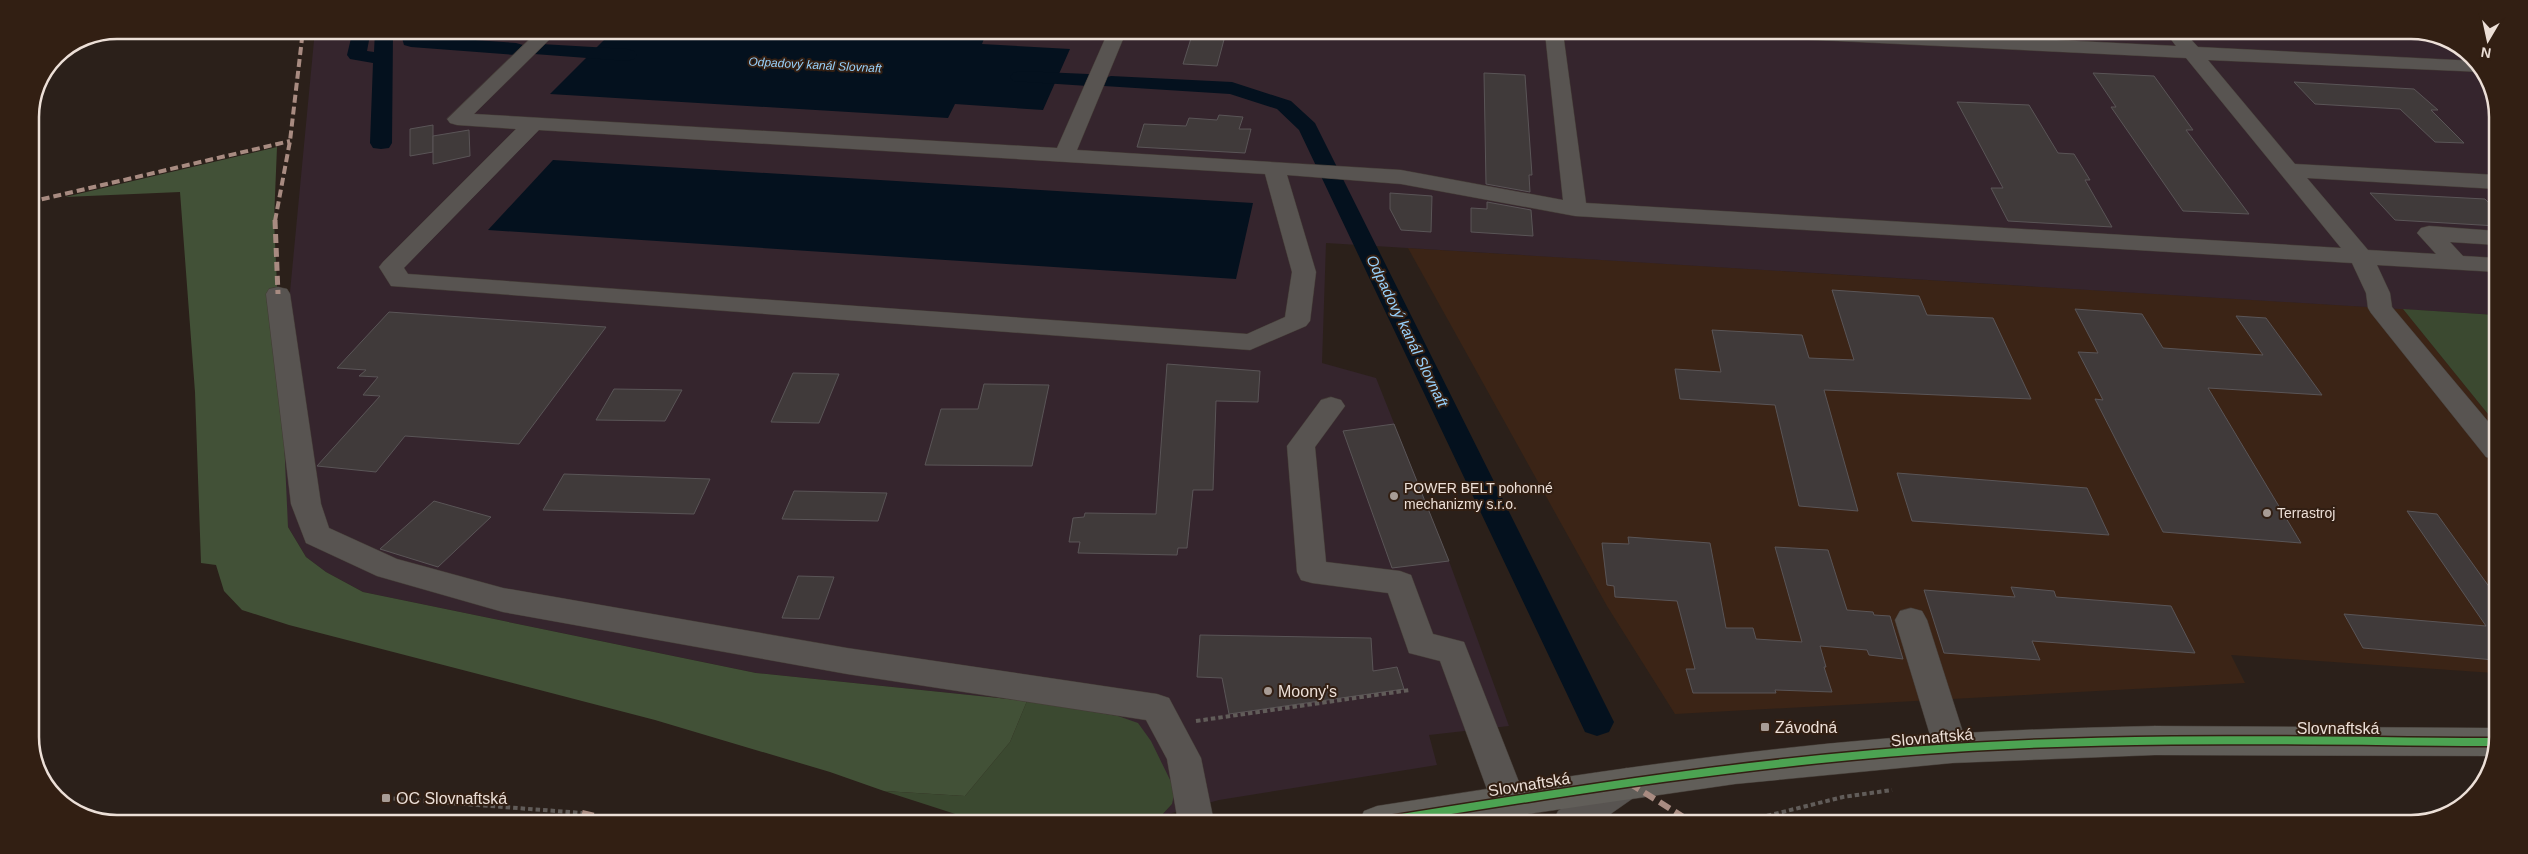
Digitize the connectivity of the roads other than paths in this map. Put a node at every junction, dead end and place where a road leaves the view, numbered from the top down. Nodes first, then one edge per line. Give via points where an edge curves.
1 (542, 39) edge
2 (1114, 39) edge
3 (1555, 39) edge
4 (1910, 39) edge
5 (2180, 39) edge
6 (2192, 54) junction
7 (2471, 67) edge
8 (534, 123) junction
9 (1064, 156) junction
10 (1274, 168) junction
11 (2289, 170) junction
12 (2489, 182) edge
13 (1575, 209) junction
14 (2489, 237) edge
15 (2361, 257) junction
16 (2457, 263) junction
17 (2489, 265) edge
18 (278, 294) dead end
19 (1331, 406) dead end
20 (2489, 441) edge
21 (1912, 620) dead end
22 (2489, 742) edge
23 (1951, 748) junction
24 (1628, 782) junction
25 (1508, 800) junction
26 (1195, 815) edge
27 (1418, 815) edge
28 (1581, 815) edge

1 - 8 lane via 457,119
2 - 9 lane
3 - 13 lane
4 - 6 lane
5 - 6 lane
6 - 7 lane
6 - 11 lane
8 - 9 lane
8 - 10 lane via 391,267 400,281 1250,342 1297,321 1304,272
9 - 10 lane
10 - 13 lane via 1401,177
11 - 12 lane
11 - 15 lane
13 - 15 lane
14 - 16 lane via 2429,233
15 - 16 lane
15 - 20 lane via 2378,293 2380,308
16 - 17 lane
18 - 26 lane via 293,330 306,504 317,535 388,568 512,602 847,661 1157,708 1184,758
19 - 25 lane via 1302,446 1312,572 1400,583 1420,644 1453,651
21 - 23 lane
22 - 23 main road, Slovnaftská via 2088,742
23 - 24 main road, Slovnaftská
24 - 25 main road, Slovnaftská
24 - 28 lane
25 - 27 main road, Slovnaftská

